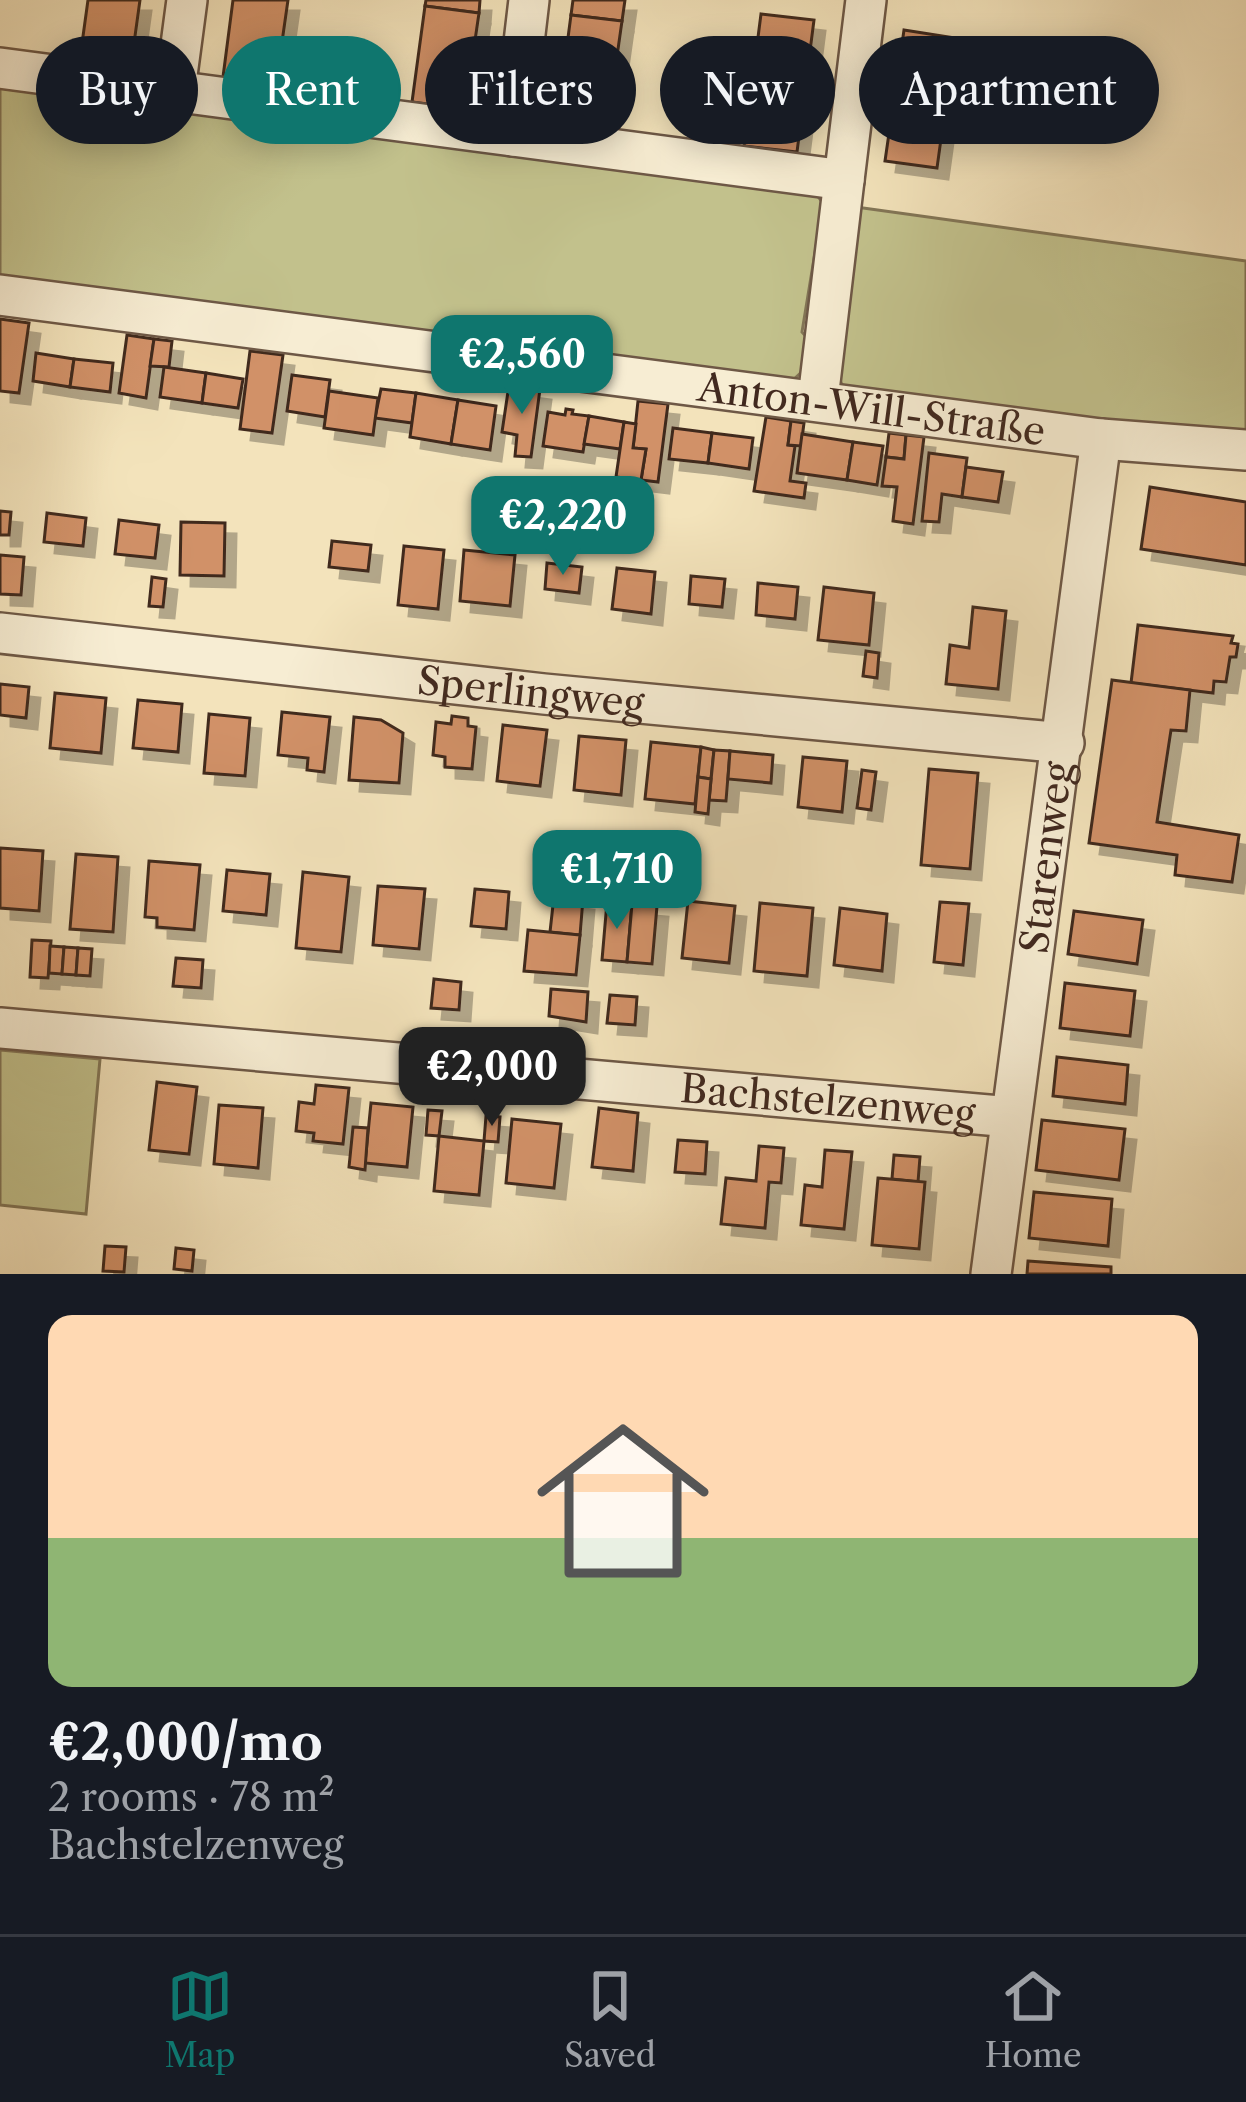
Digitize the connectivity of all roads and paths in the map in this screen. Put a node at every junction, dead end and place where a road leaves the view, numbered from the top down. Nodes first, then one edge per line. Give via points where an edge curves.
1 (187, 0) edge
2 (530, 0) edge
3 (866, 0) edge
4 (182, 36) edge
5 (526, 36) edge
6 (0, 68) edge
7 (36, 73) edge
8 (198, 93) edge
9 (425, 124) edge
10 (575, 144) edge
11 (844, 179) junction
12 (0, 295) edge
13 (818, 399) junction
14 (1101, 440) junction
15 (1246, 450) edge
16 (0, 633) edge
17 (1064, 742) junction
18 (0, 1028) edge
19 (1011, 1117) junction
20 (991, 1274) edge

1 - 4 street
2 - 5 street
3 - 11 street
6 - 7 street
8 - 9 street
10 - 11 street
11 - 13 street
12 - 13 street, Anton-Will-Straße
13 - 14 street, Anton-Will-Straße
14 - 15 street, Anton-Will-Straße
14 - 17 street, Starenweg
16 - 17 street, Sperlingweg
17 - 19 street, Starenweg
18 - 19 street, Bachstelzenweg
19 - 20 street, Starenweg

